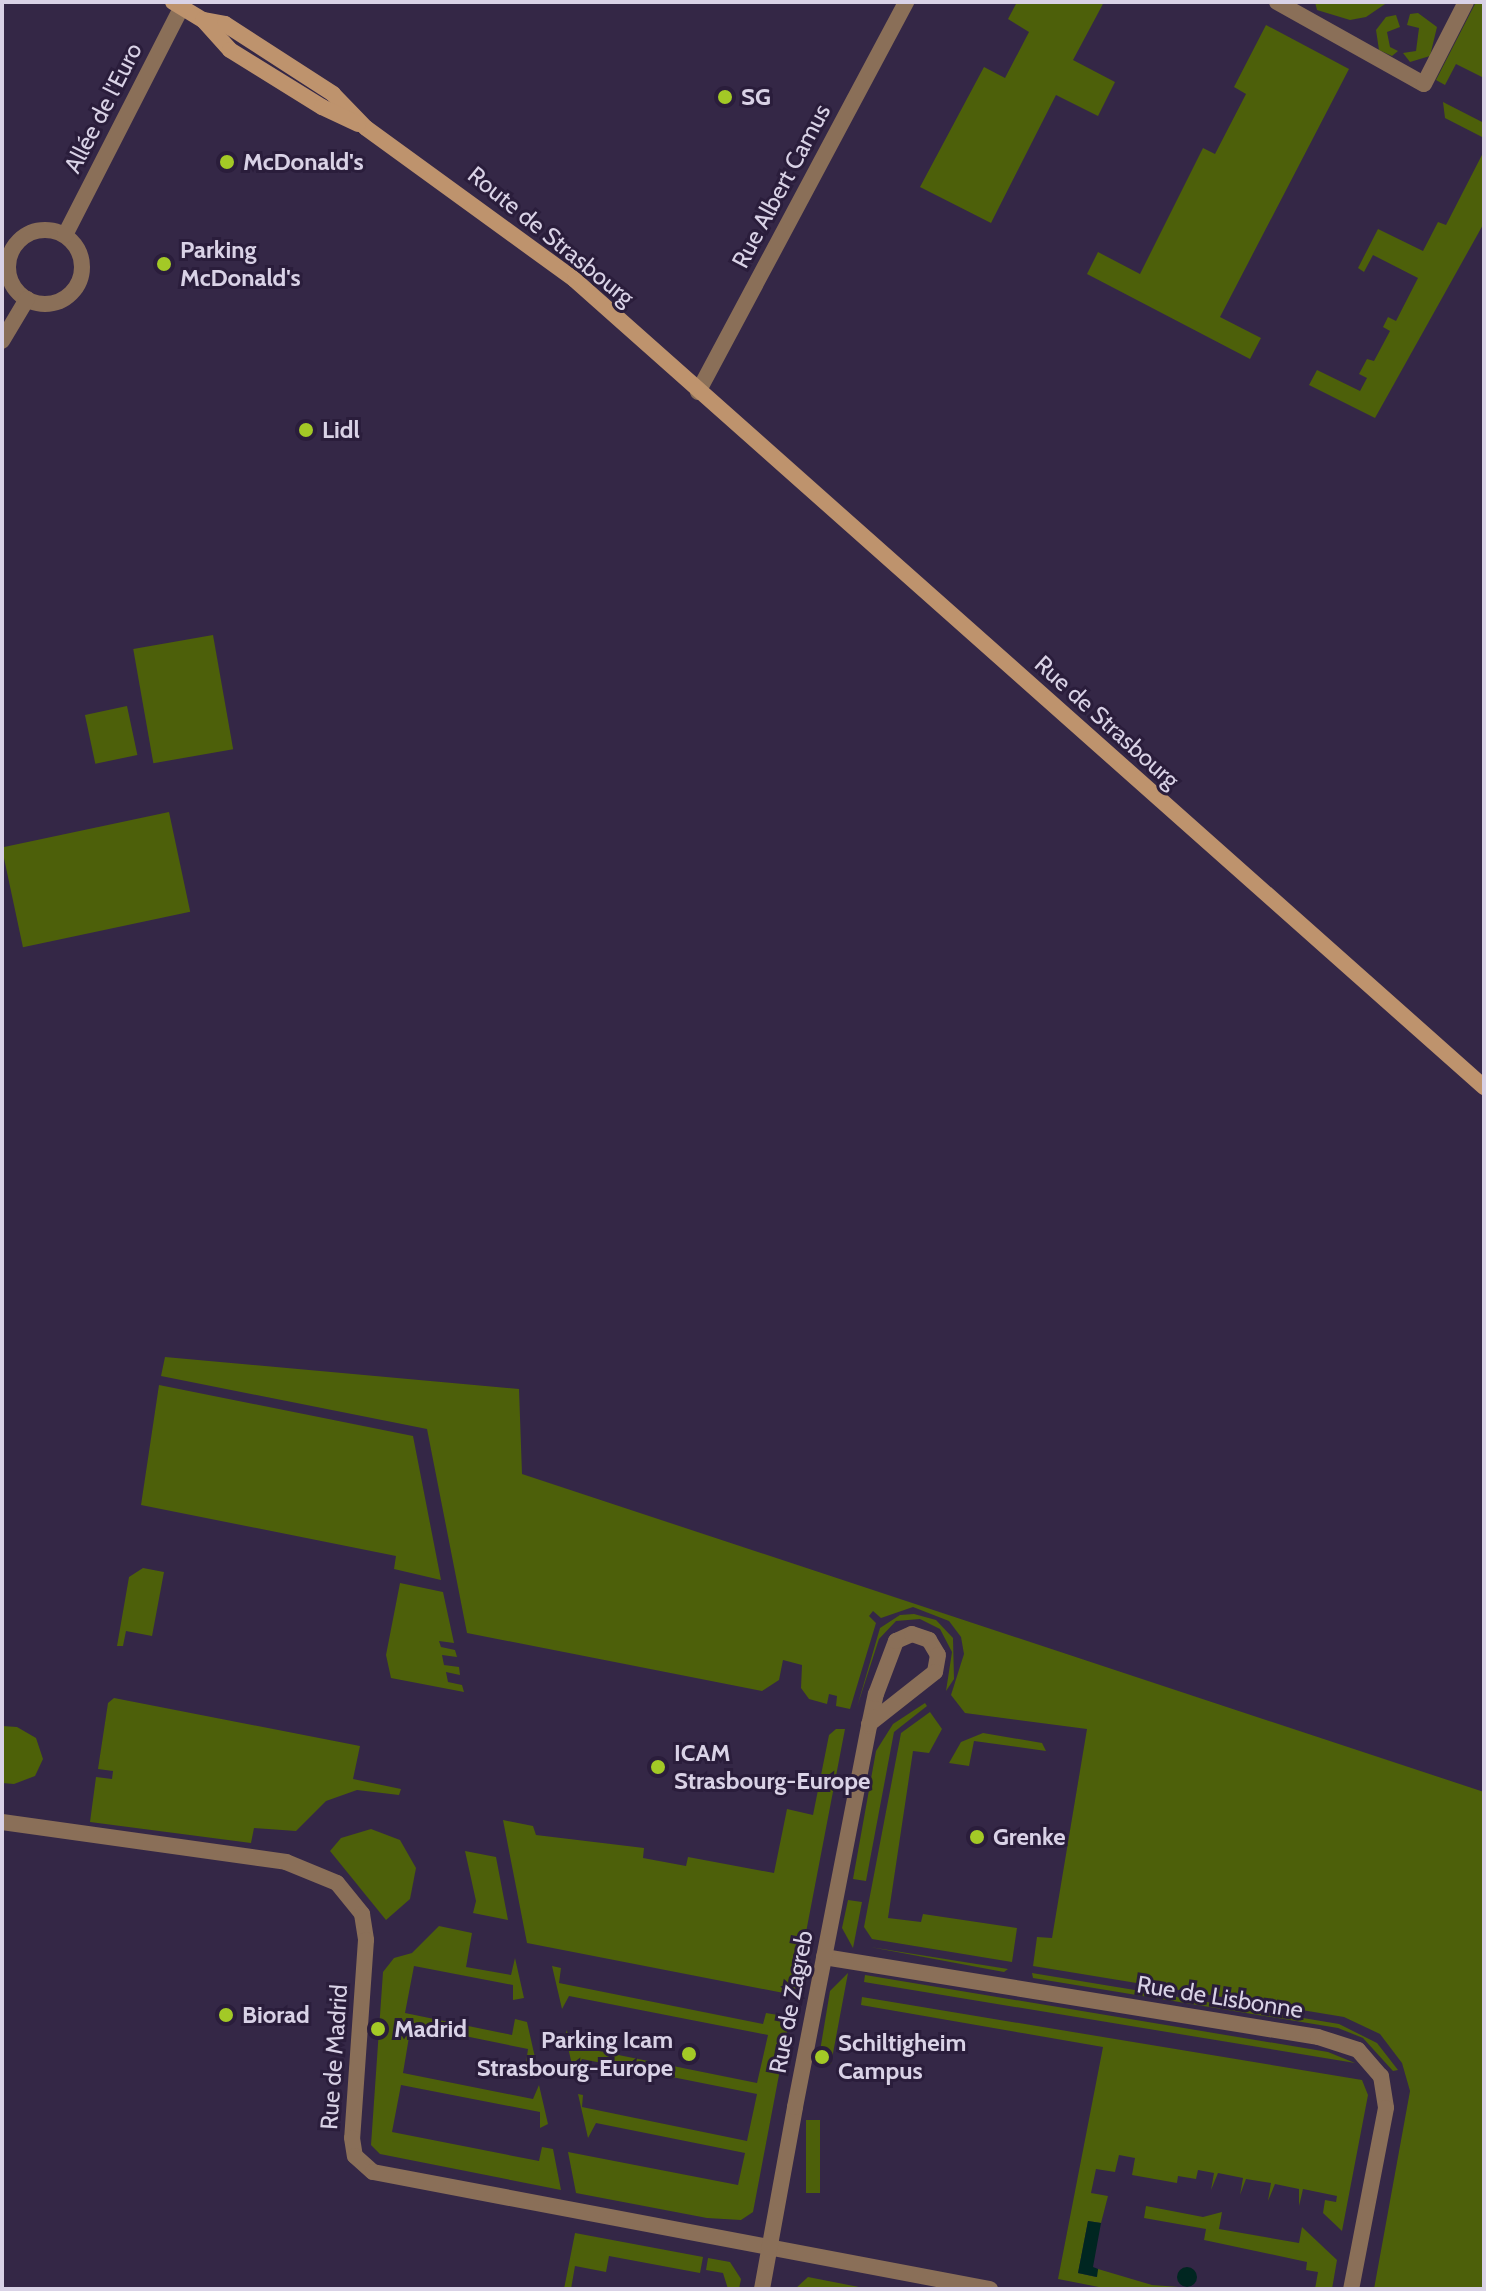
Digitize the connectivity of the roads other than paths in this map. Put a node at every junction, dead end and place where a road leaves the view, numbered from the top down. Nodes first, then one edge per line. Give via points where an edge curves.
1 (906, 2) edge
2 (1277, 2) edge
3 (1466, 2) edge
4 (180, 4) edge
5 (65, 235) junction
6 (27, 299) junction
7 (2, 341) edge
8 (698, 392) junction
9 (1484, 1087) edge
10 (869, 1724) junction
11 (2, 1822) edge
12 (824, 1957) junction
13 (770, 2248) junction
14 (762, 2289) edge
15 (990, 2289) edge
16 (1351, 2289) edge

1 - 8 street, Rue Albert Camus
2 - 3 street via 1424,84
4 - 5 street, Allée de l'Euro
4 - 8 main road, Route de Strasbourg via 203,20 241,33 333,94 366,128 575,280
5 - 6 street via 81,254 75,290 58,302
5 - 6 street via 28,233 11,252 8,273
6 - 7 street
8 - 9 main road, Rue de Strasbourg
10 - 10 street, Rue de Zagreb via 935,1672 938,1655 929,1640 903,1636 890,1648
10 - 12 street, Rue de Zagreb
11 - 13 street, Rue de Madrid via 286,1862 337,1883 362,1914 366,1940 352,2138 355,2156 366,2168
12 - 13 street, Rue de Zagreb
12 - 16 street, Rue de Lisbonne via 1318,2037 1358,2050 1381,2076 1386,2108
13 - 14 street, Rue de Zagreb
13 - 15 street

